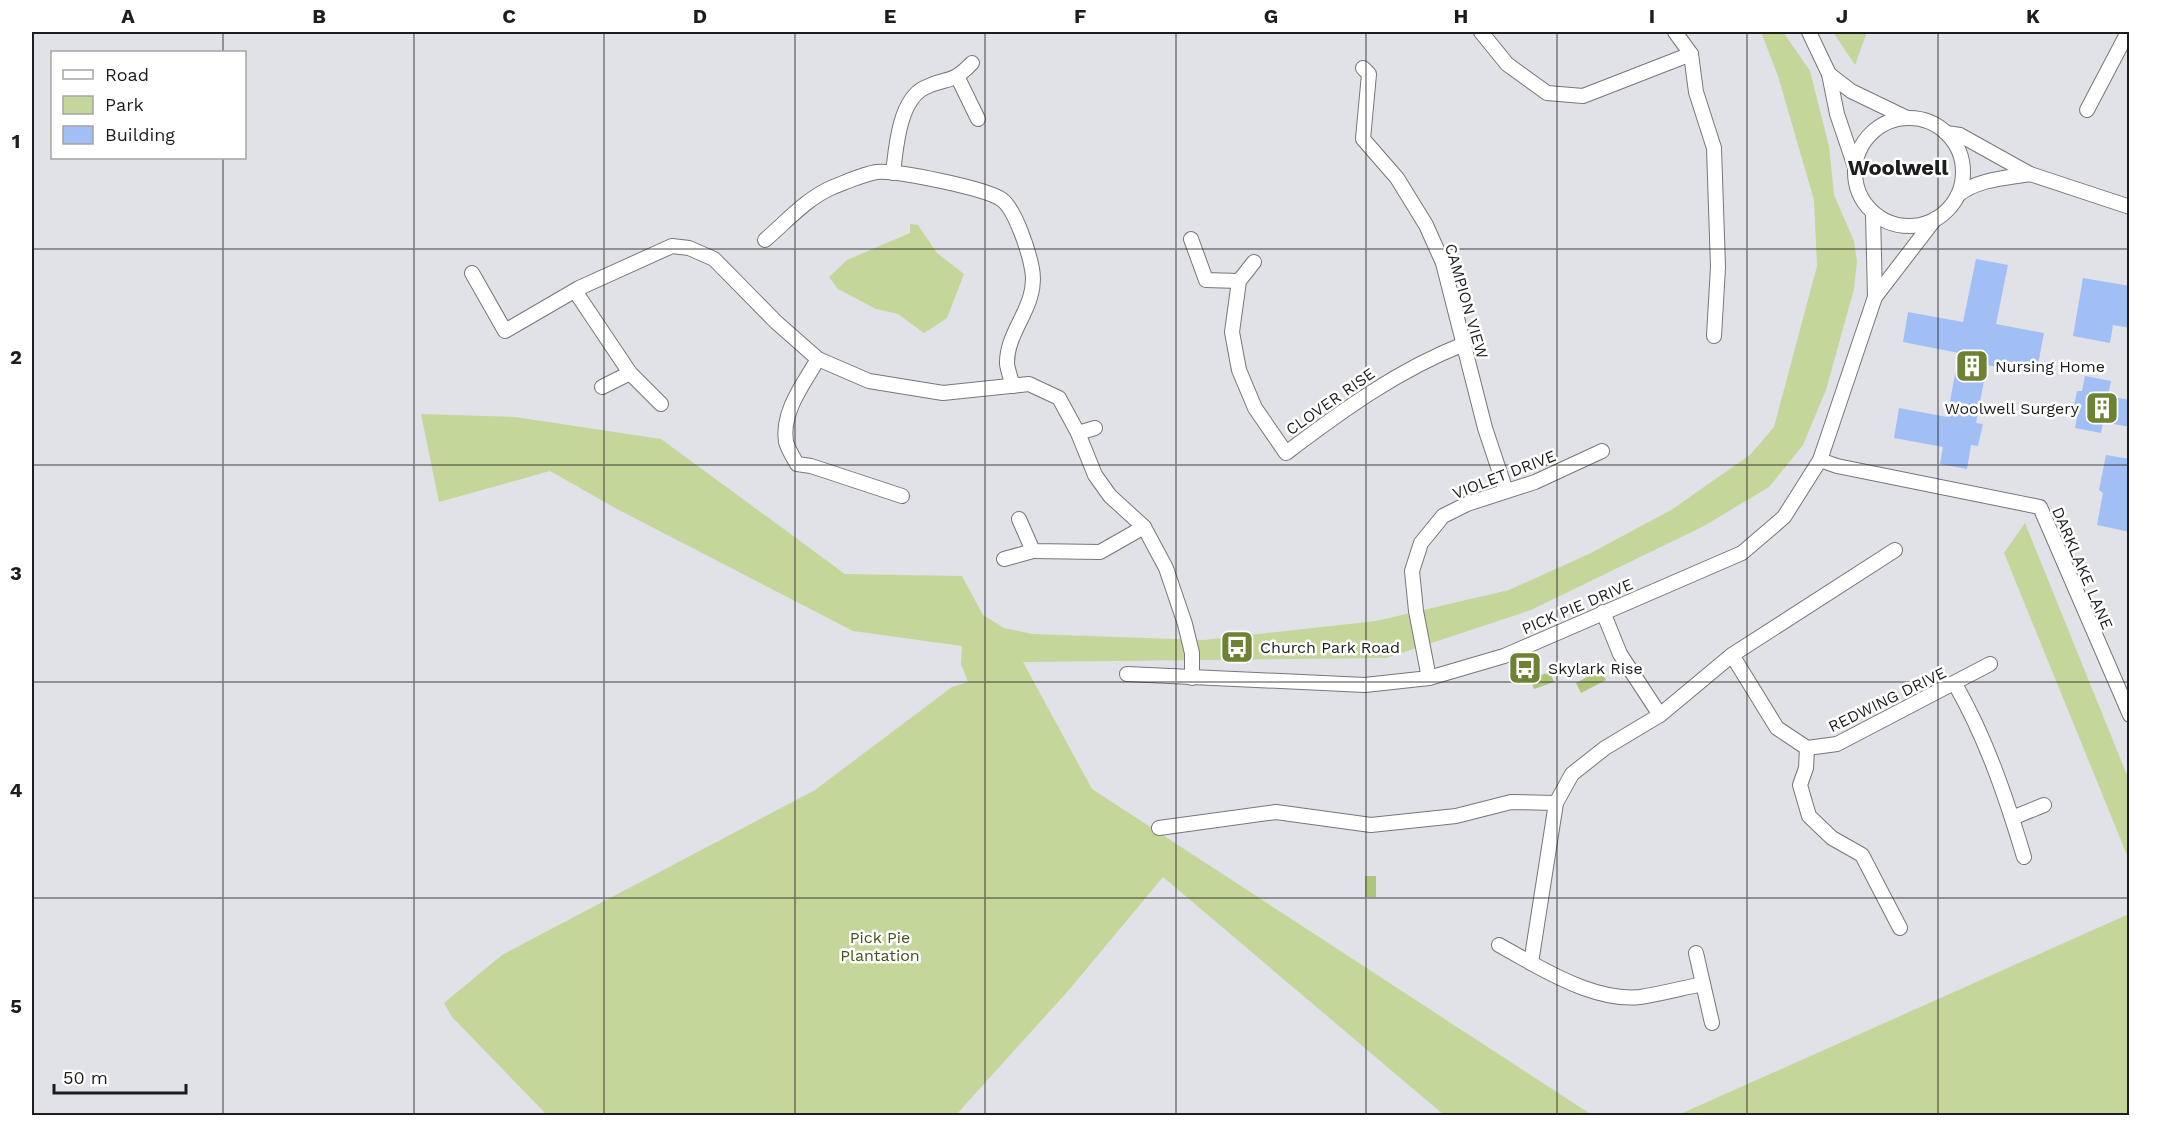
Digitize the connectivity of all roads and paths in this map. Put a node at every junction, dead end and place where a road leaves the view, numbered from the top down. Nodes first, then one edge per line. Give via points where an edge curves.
1 (1480, 32) edge
2 (1675, 32) edge
3 (1809, 32) edge
4 (2128, 32) edge
5 (1690, 54) junction
6 (972, 63) dead end
7 (1364, 68) dead end
8 (1829, 74) junction
9 (958, 78) junction
10 (2087, 110) dead end
11 (1906, 118) junction
12 (978, 119) dead end
13 (1946, 133) junction
14 (1855, 167) junction
15 (893, 173) junction
16 (2030, 174) junction
17 (1958, 195) junction
18 (2130, 207) edge
19 (1873, 213) junction
20 (1935, 219) junction
21 (1191, 239) dead end
22 (765, 240) dead end
23 (1254, 262) dead end
24 (472, 273) dead end
25 (1239, 281) junction
26 (575, 291) junction
27 (1875, 297) junction
28 (1714, 336) dead end
29 (1464, 344) junction
30 (818, 359) junction
31 (630, 373) junction
32 (1013, 386) junction
33 (602, 387) dead end
34 (661, 404) dead end
35 (1095, 428) dead end
36 (1078, 433) junction
37 (1602, 451) dead end
38 (1820, 460) junction
39 (1506, 491) junction
40 (902, 496) dead end
41 (1019, 519) dead end
42 (1144, 527) junction
43 (1895, 550) dead end
44 (1033, 551) junction
45 (1004, 560) dead end
46 (1603, 612) junction
47 (1732, 655) junction
48 (1990, 664) dead end
49 (1127, 674) dead end
50 (1192, 678) junction
51 (1429, 678) junction
52 (1954, 684) junction
53 (1660, 715) junction
54 (2130, 715) edge
55 (1806, 748) junction
56 (1556, 803) junction
57 (2044, 805) dead end
58 (2012, 818) junction
59 (1159, 828) dead end
60 (2024, 857) dead end
61 (1900, 927) dead end
62 (1499, 945) dead end
63 (1696, 953) dead end
64 (1531, 963) junction
65 (1703, 984) junction
66 (1712, 1023) dead end

1 - 5 street via 1507,64 1547,93 1583,96
2 - 5 street
3 - 8 street
4 - 10 street
5 - 28 street via 1696,92 1714,148 1718,267
6 - 9 street
7 - 29 street, CAMPION VIEW via 1369,74 1363,139 1397,178 1426,225 1443,263
8 - 11 street via 1851,91
8 - 14 street via 1837,114
9 - 12 street
9 - 15 street via 923,88 908,103
11 - 13 street via 1928,121
11 - 14 street via 1878,128 1862,145
13 - 16 street via 1960,135
13 - 17 street via 1959,151 1963,173
14 - 19 street via 1862,200
15 - 22 street via 876,172 833,187 812,199
15 - 32 street via 968,186 1002,199 1016,220 1032,269 1033,293 1011,344 1007,364
16 - 17 street via 1977,185
16 - 18 street
17 - 20 street via 1949,209
19 - 20 street via 1903,226
19 - 27 street, PICK PIE DRIVE
20 - 27 street, PICK PIE DRIVE
21 - 25 street via 1206,280
23 - 25 street
24 - 26 street via 505,331
25 - 29 street, CLOVER RISE via 1232,332 1239,370 1255,408 1286,453 1399,374
26 - 30 street via 672,246 689,248 714,259
26 - 31 street
27 - 38 street, PICK PIE DRIVE
29 - 39 street, CAMPION VIEW
30 - 32 street via 868,381 943,393
30 - 40 street via 792,404 787,426 786,443 797,464
31 - 33 street
31 - 34 street
32 - 36 street via 1029,384 1059,398
35 - 36 street
36 - 42 street via 1095,475 1110,496
37 - 39 street, VIOLET DRIVE via 1535,483
38 - 46 street, PICK PIE DRIVE via 1785,517 1742,553
38 - 54 street, DARKLAKE LANE via 2040,507
39 - 51 street, VIOLET DRIVE via 1443,516 1421,543 1412,572
41 - 44 street
42 - 44 street via 1100,552
42 - 50 street via 1166,568 1185,624 1192,653
43 - 47 street
44 - 45 street
46 - 51 street, PICK PIE DRIVE via 1504,656
46 - 53 street via 1620,654
47 - 53 street
47 - 55 street via 1777,728
48 - 52 street, REDWING DRIVE
49 - 50 street, PICK PIE DRIVE
50 - 51 street, PICK PIE DRIVE via 1365,685
52 - 55 street, REDWING DRIVE via 1837,744
52 - 58 street via 1972,713
53 - 56 street via 1605,748 1572,774
55 - 61 street via 1806,768 1800,785 1809,816 1832,838 1862,855
56 - 59 street via 1511,802 1456,816 1371,825 1276,812
56 - 64 street
57 - 58 street
58 - 60 street
62 - 64 street
63 - 65 street
64 - 65 street via 1598,992 1628,996
65 - 66 street

